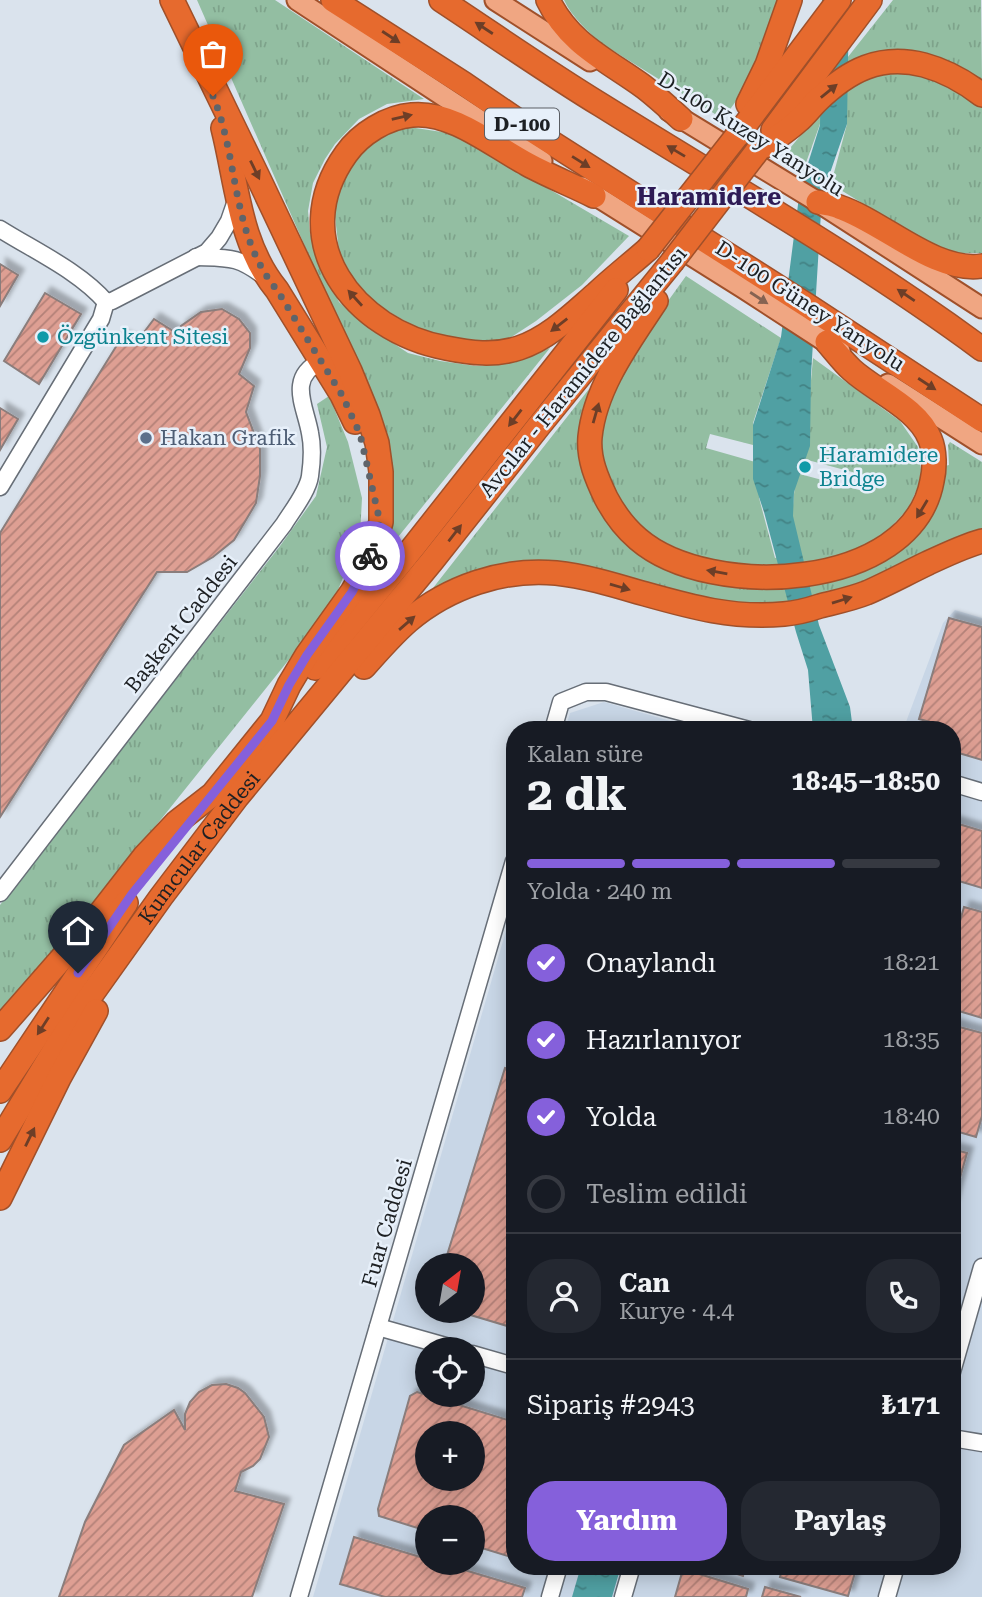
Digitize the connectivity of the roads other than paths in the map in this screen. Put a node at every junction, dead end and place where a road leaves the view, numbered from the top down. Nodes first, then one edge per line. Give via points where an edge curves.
1 (172, 0) edge
2 (297, 0) edge
3 (333, 0) edge
4 (441, 0) edge
5 (495, 0) edge
6 (548, 0) edge
7 (790, 0) edge
8 (839, 0) edge
9 (867, 5) edge
10 (193, 43) junction
11 (982, 95) edge
12 (681, 119) junction
13 (736, 137) junction
14 (758, 150) junction
15 (594, 196) junction
16 (237, 197) junction
17 (818, 202) junction
18 (0, 229) edge
19 (648, 249) junction
20 (196, 257) junction
21 (672, 262) junction
22 (982, 266) edge
23 (268, 279) junction
24 (106, 302) junction
25 (982, 308) edge
26 (827, 342) junction
27 (982, 349) edge
28 (321, 361) junction
29 (982, 420) edge
30 (982, 444) edge
31 (0, 487) edge
32 (380, 522) junction
33 (982, 541) edge
34 (556, 721) edge
35 (715, 721) edge
36 (279, 729) junction
37 (961, 786) edge
38 (982, 792) edge
39 (213, 794) junction
40 (506, 888) edge
41 (0, 893) edge
42 (114, 963) junction
43 (0, 1029) edge
44 (0, 1091) edge
45 (0, 1140) edge
46 (0, 1198) edge
47 (982, 1268) edge
48 (378, 1327) junction
49 (415, 1337) edge
50 (961, 1341) edge
51 (485, 1358) edge
52 (506, 1364) edge
53 (961, 1440) edge
54 (982, 1443) edge
55 (556, 1575) edge
56 (629, 1575) edge
57 (893, 1575) edge
58 (299, 1597) edge
59 (550, 1597) edge
60 (623, 1597) edge
61 (887, 1597) edge

1 - 10 highway
2 - 15 main road, D-100 Güney Yanyolu
3 -> 29 highway, D-100
27 -> 4 highway, D-100 via 814,235 600,105
5 - 12 main road, D-100 Kuzey Yanyolu
6 - 12 highway via 576,39
7 - 13 highway
8 - 13 highway, Avcılar - Haramidere Bağlantısı
9 - 14 highway, Avcılar - Haramidere Bağlantısı
10 - 16 highway via 219,110
10 -> 32 highway via 368,415 381,472
14 -> 11 highway via 799,121 835,86 869,65 905,61 940,70
12 - 17 main road, D-100 Kuzey Yanyolu
13 - 19 highway, Avcılar - Haramidere Bağlantısı, bridge
14 - 21 highway, Avcılar - Haramidere Bağlantısı, bridge
19 -> 15 highway via 558,327 539,340 495,354 429,345 386,326 352,298 326,249 324,203 337,167 362,136 387,121 411,115 434,116 467,128 530,166
15 -> 26 main road, D-100 Güney Yanyolu
16 - 20 street via 219,238
16 - 23 highway via 253,252
17 - 22 highway via 839,207 945,263
17 - 25 main road, D-100 Kuzey Yanyolu
18 - 24 street via 81,279
19 -> 36 highway, Avcılar - Haramidere Bağlantısı via 415,545
20 - 23 street via 236,259
20 - 24 street
26 -> 21 highway via 851,369 919,422 930,438 934,454 930,494 911,525 891,543 857,562 801,575 732,575 698,569 656,551 639,540 609,503 593,466 590,440 604,390 671,276
36 -> 21 highway, Avcılar - Haramidere Bağlantısı via 432,561
23 - 28 highway
24 - 31 street via 101,319
26 - 30 main road, D-100 Güney Yanyolu
28 - 32 highway via 360,434
28 - 41 street, Başkent Caddesi via 309,368 300,389 313,453 309,481 284,524
32 - 36 highway via 362,575 289,685
36 -> 33 highway via 322,712 385,643 427,607 496,577 554,573 692,608 784,614 864,593
34 - 35 street via 561,702 586,692 606,692
36 - 39 highway
36 - 42 highway, Kumcular Caddesi via 237,797
37 - 38 street
39 - 43 highway via 177,822 144,858
39 -> 44 highway via 132,894
40 - 48 street, Fuar Caddesi
42 - 45 highway, Kumcular Caddesi
46 -> 42 highway via 102,1003
47 - 50 street
48 - 49 street
48 - 58 street, Fuar Caddesi
51 - 52 street
53 - 54 street
55 - 59 street
56 - 60 street
57 - 61 street

